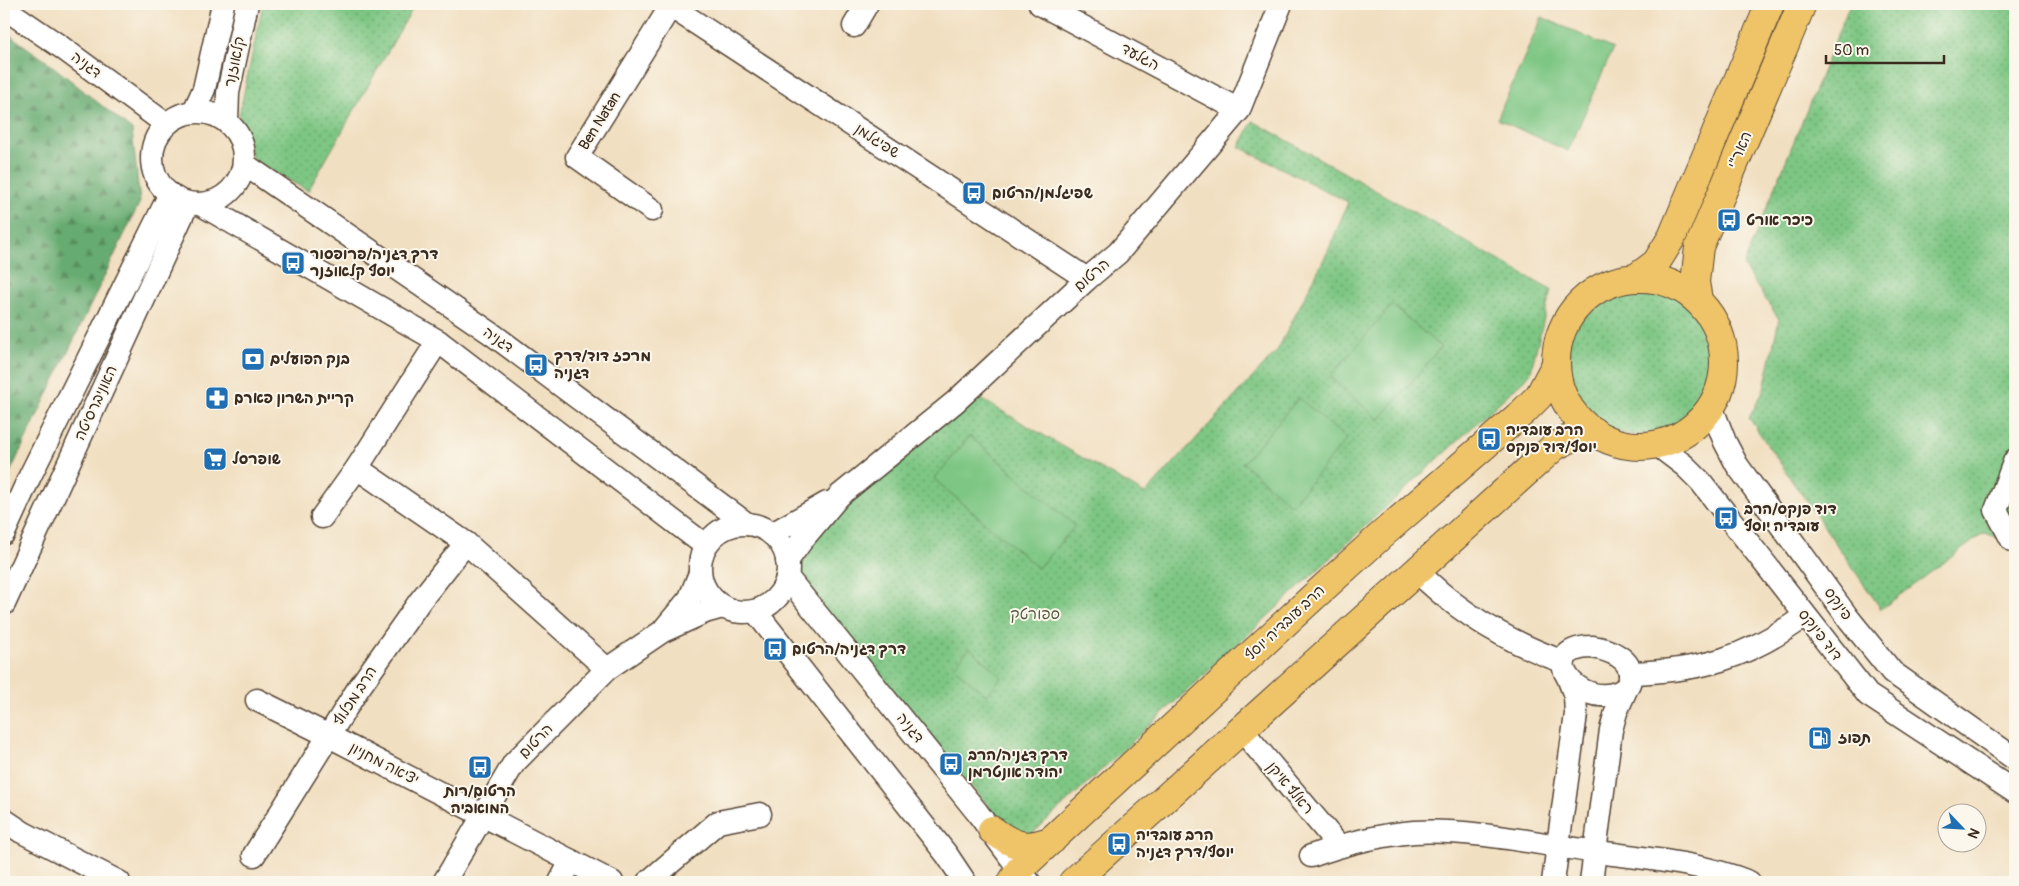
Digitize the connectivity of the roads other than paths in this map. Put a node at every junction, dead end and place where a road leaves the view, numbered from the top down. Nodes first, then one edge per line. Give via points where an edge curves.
1 (223, 4) edge
2 (247, 4) edge
3 (867, 4) edge
4 (1040, 4) edge
5 (1281, 4) edge
6 (1770, 4) edge
7 (1802, 4) edge
8 (670, 5) edge
9 (4, 8) edge
10 (854, 26) dead end
11 (1239, 110) junction
12 (194, 111) junction
13 (227, 122) junction
14 (166, 124) junction
15 (244, 164) junction
16 (186, 200) junction
17 (652, 210) dead end
18 (1637, 277) junction
19 (1087, 279) junction
20 (1698, 300) junction
21 (438, 340) junction
22 (1556, 364) junction
23 (1712, 406) junction
24 (1592, 431) junction
25 (1656, 444) junction
26 (2015, 460) edge
27 (357, 468) junction
28 (839, 496) junction
29 (322, 517) dead end
30 (747, 524) junction
31 (4, 533) edge
32 (772, 534) junction
33 (2012, 540) dead end
34 (466, 543) junction
35 (706, 546) junction
36 (787, 569) junction
37 (1416, 570) junction
38 (700, 573) junction
39 (4, 604) edge
40 (723, 607) junction
41 (755, 611) junction
42 (1805, 616) junction
43 (663, 631) junction
44 (607, 668) junction
45 (1566, 671) junction
46 (1630, 678) junction
47 (257, 700) dead end
48 (1241, 729) junction
49 (329, 736) junction
50 (2015, 759) edge
51 (2015, 792) edge
52 (760, 814) dead end
53 (483, 815) junction
54 (4, 820) edge
55 (992, 830) junction
56 (1052, 840) junction
57 (1339, 846) junction
58 (1558, 846) junction
59 (1106, 852) junction
60 (1595, 852) junction
61 (254, 855) dead end
62 (947, 855) junction
63 (1311, 856) dead end
64 (572, 861) junction
65 (1020, 878) edge
66 (119, 882) edge
67 (444, 882) edge
68 (560, 882) edge
69 (612, 882) edge
70 (648, 882) edge
71 (958, 882) edge
72 (965, 882) edge
73 (1073, 882) edge
74 (1091, 882) edge
75 (1553, 882) edge
76 (1591, 882) edge
77 (1750, 882) edge

1 - 12 street, קלאוזנר via 204,89
2 - 13 street, קלאוזנר via 228,93
3 - 10 street
4 - 11 street, הגלעד
5 - 11 street, הרטום
6 - 18 main road, האר"י via 1672,237 1656,263
7 - 20 main road, האר"י via 1699,247 1695,282
8 - 17 street, Ben Natan via 577,157
8 - 19 street, שפיגלמן
9 - 14 street, דגניה
11 - 19 street, הרטום via 1118,253
12 - 13 street via 213,114
12 - 14 street
13 - 15 street via 237,133 243,148
14 - 16 street via 152,153 154,169 160,184
15 - 16 street via 239,179 229,192 215,200
15 - 30 street, דגניה via 492,334
16 - 21 street
16 - 31 street, האוניברסיטה via 30,476
16 - 39 street, האוניברסיטה
18 - 20 main road via 1669,283
18 - 22 main road via 1600,288 1579,304 1559,339
19 - 28 street, הרטום via 955,402
20 - 23 main road via 1714,321 1723,345 1724,371
21 - 27 street
21 - 35 street
22 - 24 main road via 1566,402
22 - 56 main road, הרב עובדיה יוסף via 1539,396 1523,412 1319,592
23 - 25 main road via 1701,420 1680,436
23 - 50 street, פינקס via 1724,442 1737,465 1849,619 1892,672
24 - 25 main road via 1630,446
24 - 37 main road via 1555,446
25 - 42 street, דוד פינקס via 1701,482
26 - 33 street via 1996,510
27 - 29 street
27 - 34 street
28 - 32 street, הרטום
28 - 36 street, הרטום via 803,539
30 - 32 street
30 - 35 street via 731,526 716,533
32 - 36 street via 785,551
34 - 44 street
34 - 49 street, הרב מכלוף via 420,601
35 - 38 street
36 - 41 street via 784,586 772,602
36 - 55 street, דגניה
37 - 45 street via 1450,601
37 - 48 main road
38 - 40 street via 707,593
38 - 43 street, הרטום via 690,598
40 - 41 street via 733,611
40 - 43 street, הרטום
41 - 62 street
42 - 46 street via 1758,646 1725,659
42 - 51 street, דוד פינקס via 1868,695
43 - 44 street, הרטום
44 - 53 street, הרטום via 514,763
45 - 46 street via 1581,689 1602,694 1624,689
45 - 46 street via 1570,653 1597,648 1625,662
45 - 58 street via 1575,696 1576,714
46 - 60 street via 1611,730
47 - 49 street, יציאה מחניון
48 - 57 street, ראלף איקן
48 - 59 main road
49 - 53 street, יציאה מחניון
49 - 61 street, הרב מכלוף
52 - 70 street via 718,822
53 - 64 street, יציאה מחניון
53 - 67 street, הרטום
54 - 66 street
55 - 56 main road via 1004,839 1025,847
55 - 65 street, דגניה
56 - 65 main road, הרב עובדיה יוסף
57 - 58 street via 1396,834 1443,832
57 - 63 street
58 - 60 street
58 - 75 street
59 - 73 main road
59 - 74 main road
60 - 76 street
60 - 77 street via 1692,865
62 - 71 street
62 - 72 street
64 - 68 street
64 - 69 street, יציאה מחניון

